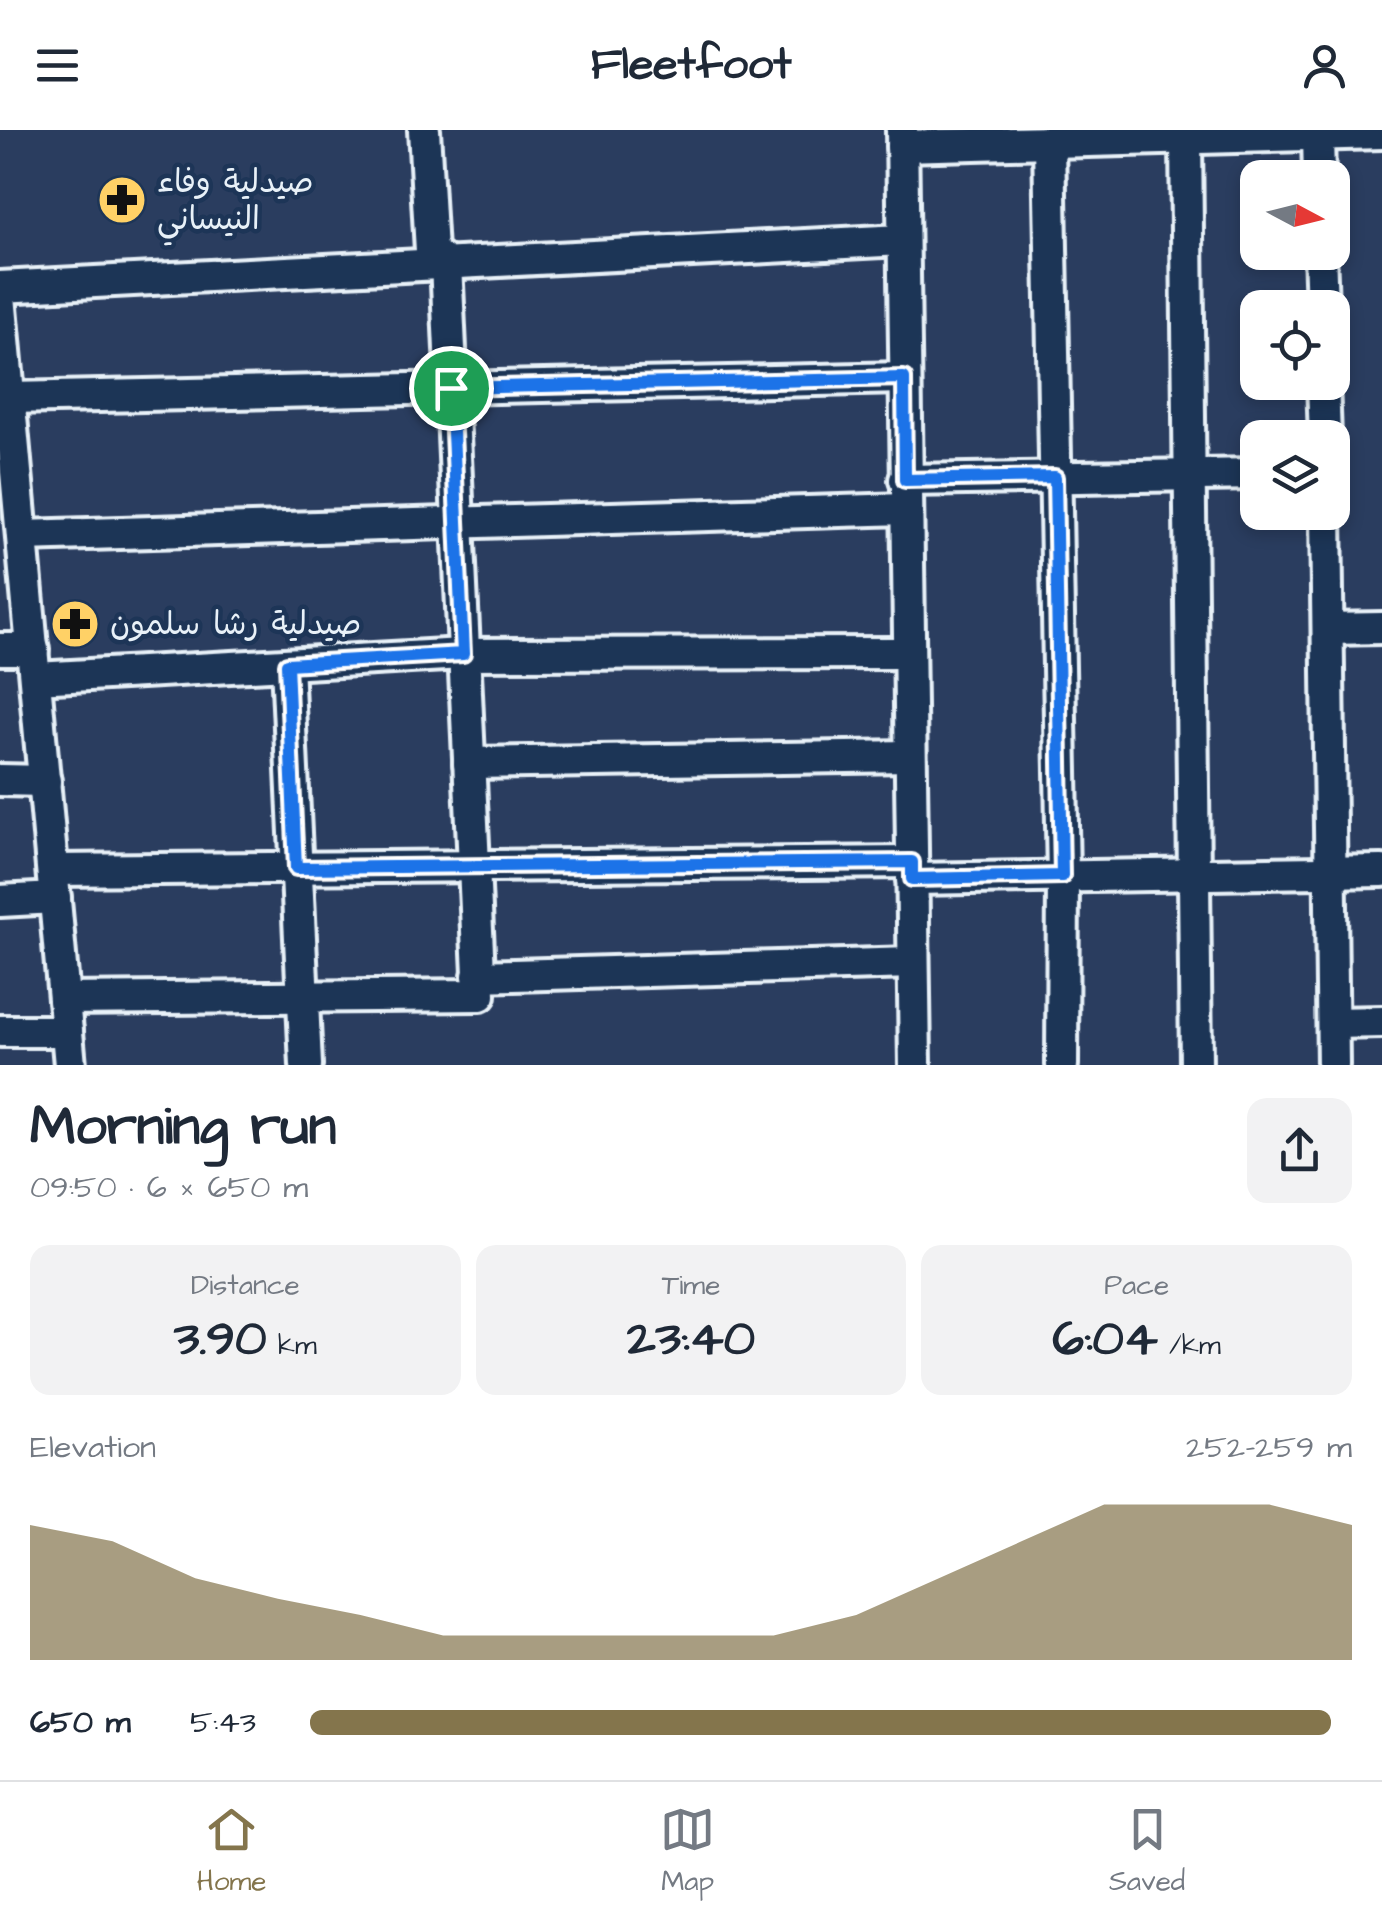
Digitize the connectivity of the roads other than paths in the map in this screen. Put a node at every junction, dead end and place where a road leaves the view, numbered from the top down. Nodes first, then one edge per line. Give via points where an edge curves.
1 (424, 130) edge
2 (1334, 133) edge
3 (1382, 133) edge
4 (902, 138) edge
5 (1186, 138) junction
6 (1049, 142) junction
7 (1324, 160) edge
8 (902, 240) junction
9 (446, 262) junction
10 (0, 288) edge
11 (0, 296) edge
12 (1, 307) edge
13 (904, 378) junction
14 (451, 388) junction
15 (10, 398) junction
16 (8, 448) edge
17 (1240, 474) edge
18 (1190, 475) junction
19 (1055, 477) junction
20 (905, 495) junction
21 (458, 523) junction
22 (1326, 530) edge
23 (23, 536) junction
24 (1382, 628) edge
25 (1329, 629) junction
26 (0, 649) edge
27 (908, 652) junction
28 (463, 654) junction
29 (34, 664) junction
30 (287, 664) junction
31 (910, 756) junction
32 (468, 763) junction
33 (0, 780) edge
34 (45, 782) junction
35 (474, 866) junction
36 (296, 868) junction
37 (912, 871) junction
38 (1382, 871) edge
39 (1332, 872) junction
40 (1194, 874) junction
41 (1062, 876) junction
42 (54, 884) junction
43 (0, 901) edge
44 (914, 963) junction
45 (478, 976) junction
46 (303, 997) junction
47 (64, 999) junction
48 (1382, 1022) edge
49 (1333, 1023) junction
50 (67, 1030) junction
51 (0, 1031) edge
52 (70, 1065) edge
53 (306, 1065) edge
54 (915, 1065) edge
55 (1062, 1065) edge
56 (1196, 1065) edge
57 (1334, 1065) edge

1 - 9 street via 430,251
2 - 3 street
2 - 5 street
2 - 7 street
4 - 6 street
4 - 8 street
5 - 6 street
5 - 18 street
6 - 19 street
8 - 9 street
8 - 13 street
9 - 10 street
9 - 14 street
11 - 12 street
12 - 15 street
13 - 14 street
13 - 20 street
14 - 15 street
14 - 21 street
15 - 16 street
16 - 23 street
17 - 18 street
18 - 19 street
18 - 40 street
19 - 20 street
19 - 41 street
20 - 21 street
20 - 27 street
21 - 23 street
21 - 28 street
22 - 25 street
23 - 29 street
24 - 25 street
25 - 39 street
26 - 29 street
27 - 28 street
27 - 31 street
28 - 30 street
28 - 32 street
29 - 30 street
29 - 34 street
30 - 36 street
31 - 32 street
31 - 37 street
32 - 35 street
33 - 34 street
34 - 42 street
35 - 36 street
35 - 37 street
35 - 45 street
36 - 42 street
36 - 46 street
37 - 41 street
37 - 44 street
38 - 39 street
39 - 40 street
39 - 49 street
40 - 41 street
40 - 56 street
41 - 55 street
42 - 43 street
42 - 47 street
44 - 45 street
44 - 54 street
45 - 46 street via 480,995
46 - 47 street
46 - 53 street
47 - 50 street
48 - 49 street
49 - 57 street
50 - 51 street
50 - 52 street

